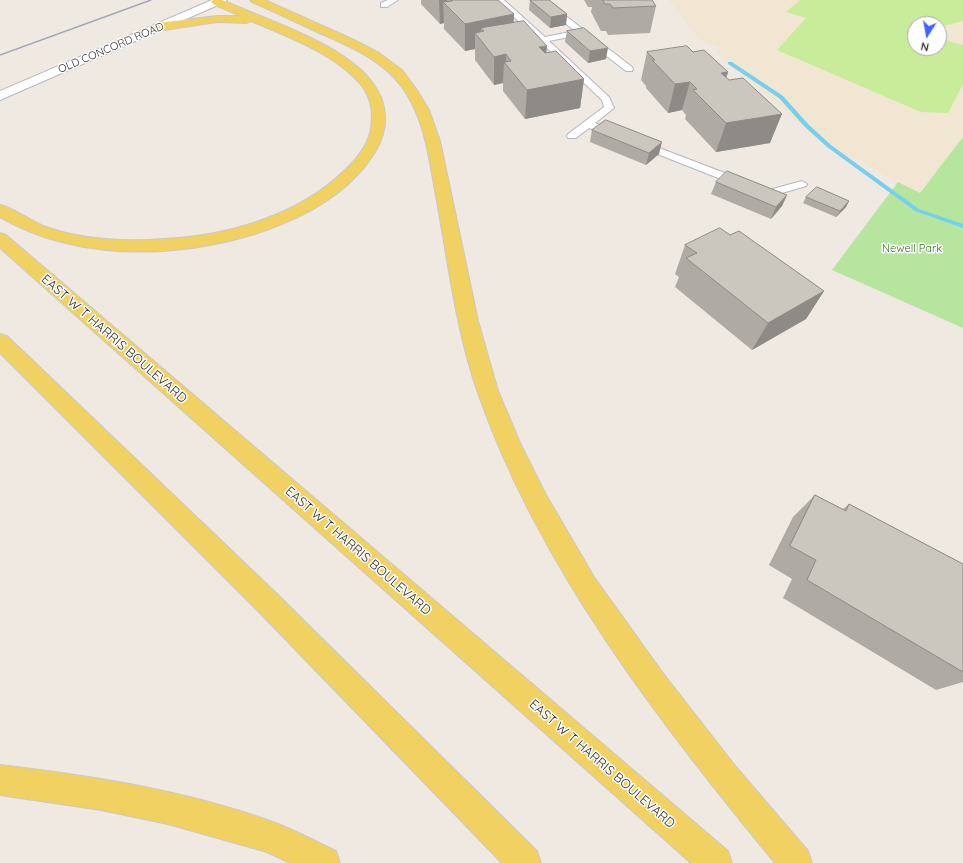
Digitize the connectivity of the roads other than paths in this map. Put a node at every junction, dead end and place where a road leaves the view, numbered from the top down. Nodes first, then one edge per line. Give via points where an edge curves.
1 (256, 0) edge
2 (394, 0) edge
3 (500, 0) edge
4 (540, 0) edge
5 (219, 1) edge
6 (384, 5) dead end
7 (264, 23) junction
8 (158, 27) junction
9 (580, 32) junction
10 (543, 40) junction
11 (629, 70) dead end
12 (0, 96) edge
13 (588, 124) junction
14 (572, 136) dead end
15 (802, 184) dead end
16 (0, 210) edge
17 (0, 240) edge
18 (0, 341) edge
19 (0, 780) edge
20 (324, 863) edge
21 (524, 863) edge
22 (716, 863) edge
23 (796, 863) edge

1 - 23 main road via 376,56 393,69 416,98 426,117 433,141 468,321 488,391 509,444 538,503 585,586 652,682 725,778
2 - 6 lane
3 - 10 lane
4 - 9 lane
5 - 7 main road
5 - 8 street, OLD CONCORD ROAD
7 - 8 main road via 231,18
7 - 16 main road via 305,41 351,68 373,94 381,122 377,135 364,160 352,174 333,189 308,205 262,225 199,241 165,245 99,244 65,237 44,232
8 - 12 street, OLD CONCORD ROAD
9 - 10 lane
9 - 11 lane
10 - 13 lane via 606,99 609,108
13 - 14 lane
13 - 15 lane via 768,194
17 - 22 main road, EAST W T HARRIS BOULEVARD
18 - 21 main road via 269,604
19 - 20 main road via 130,800 195,816 268,836

